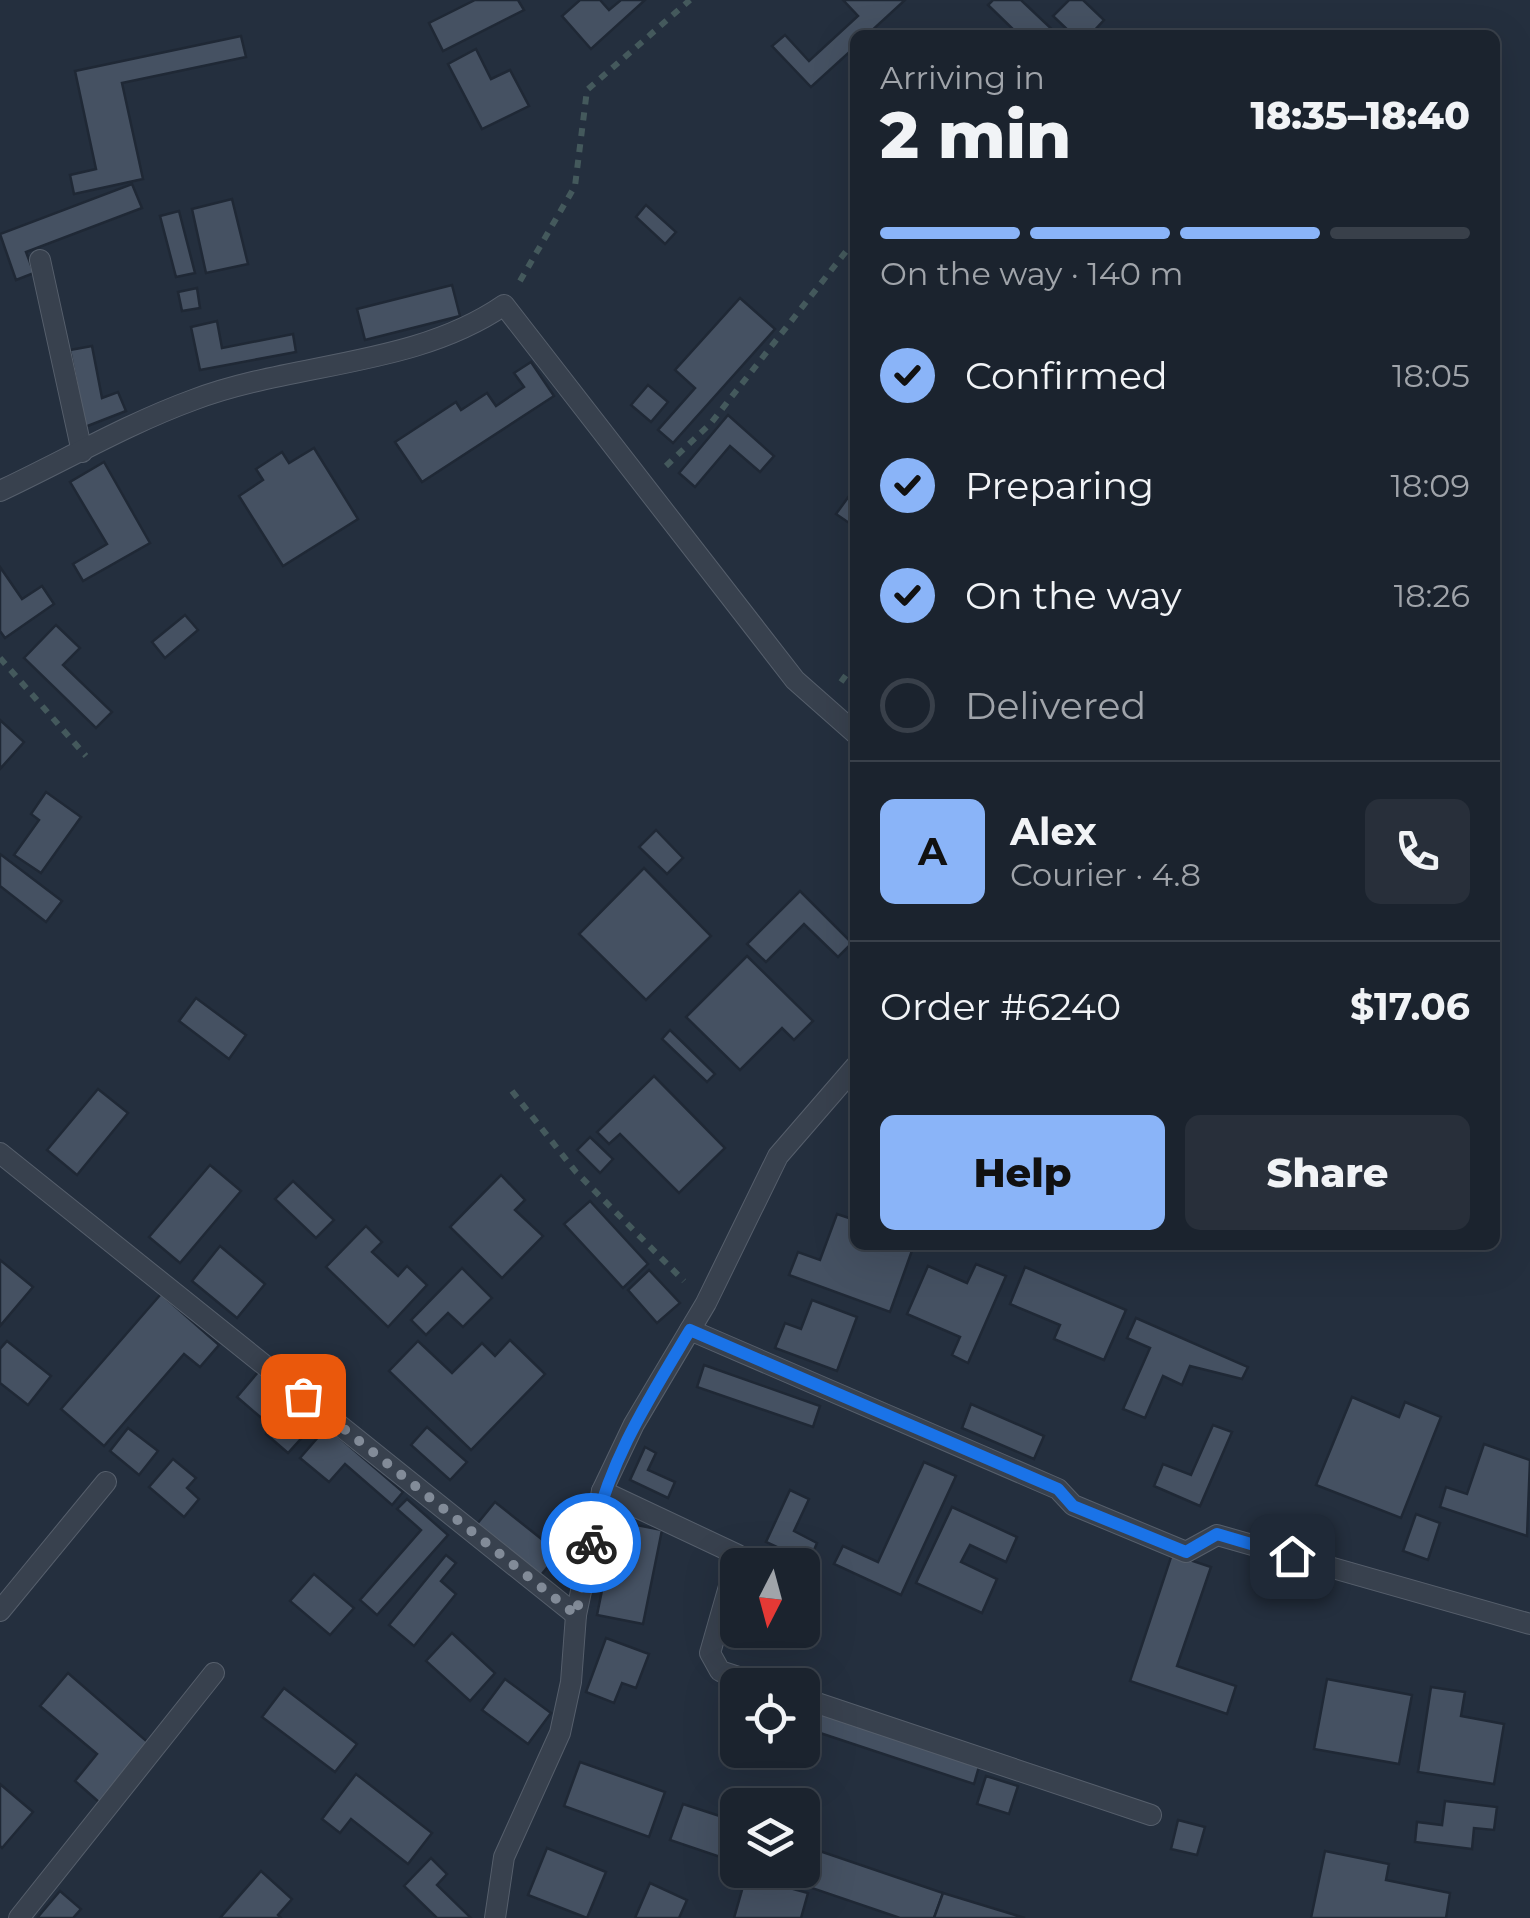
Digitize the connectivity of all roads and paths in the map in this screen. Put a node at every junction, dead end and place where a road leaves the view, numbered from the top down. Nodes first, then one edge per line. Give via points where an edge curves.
1 (690, 0) edge
2 (850, 246) edge
3 (40, 260) dead end
4 (504, 305) junction
5 (82, 452) junction
6 (644, 488) junction
7 (0, 491) edge
8 (0, 658) edge
9 (850, 730) edge
10 (86, 756) dead end
11 (850, 1074) edge
12 (512, 1091) dead end
13 (0, 1153) edge
14 (706, 1303) junction
15 (690, 1330) junction
16 (106, 1482) dead end
17 (602, 1490) junction
18 (0, 1611) edge
19 (576, 1615) junction
20 (1530, 1624) edge
21 (720, 1671) edge
22 (214, 1673) dead end
23 (820, 1704) edge
24 (1151, 1815) dead end
25 (502, 1915) edge
26 (19, 1918) edge

1 - 4 path via 588,90 576,186
2 - 6 path via 711,423
3 - 5 lane
4 - 5 lane via 476,324 371,357 194,399
4 - 6 lane
5 - 7 lane
6 - 9 lane via 795,680
8 - 10 path
11 - 14 lane via 778,1156
12 - 14 path via 576,1172
13 - 19 lane
14 - 15 lane
15 - 17 lane
15 - 20 lane via 1058,1489 1073,1506 1186,1552 1217,1534
16 - 18 lane
17 - 19 lane
17 - 21 lane via 738,1555 710,1653
19 - 25 lane via 560,1733 504,1857
22 - 26 lane
23 - 24 lane

